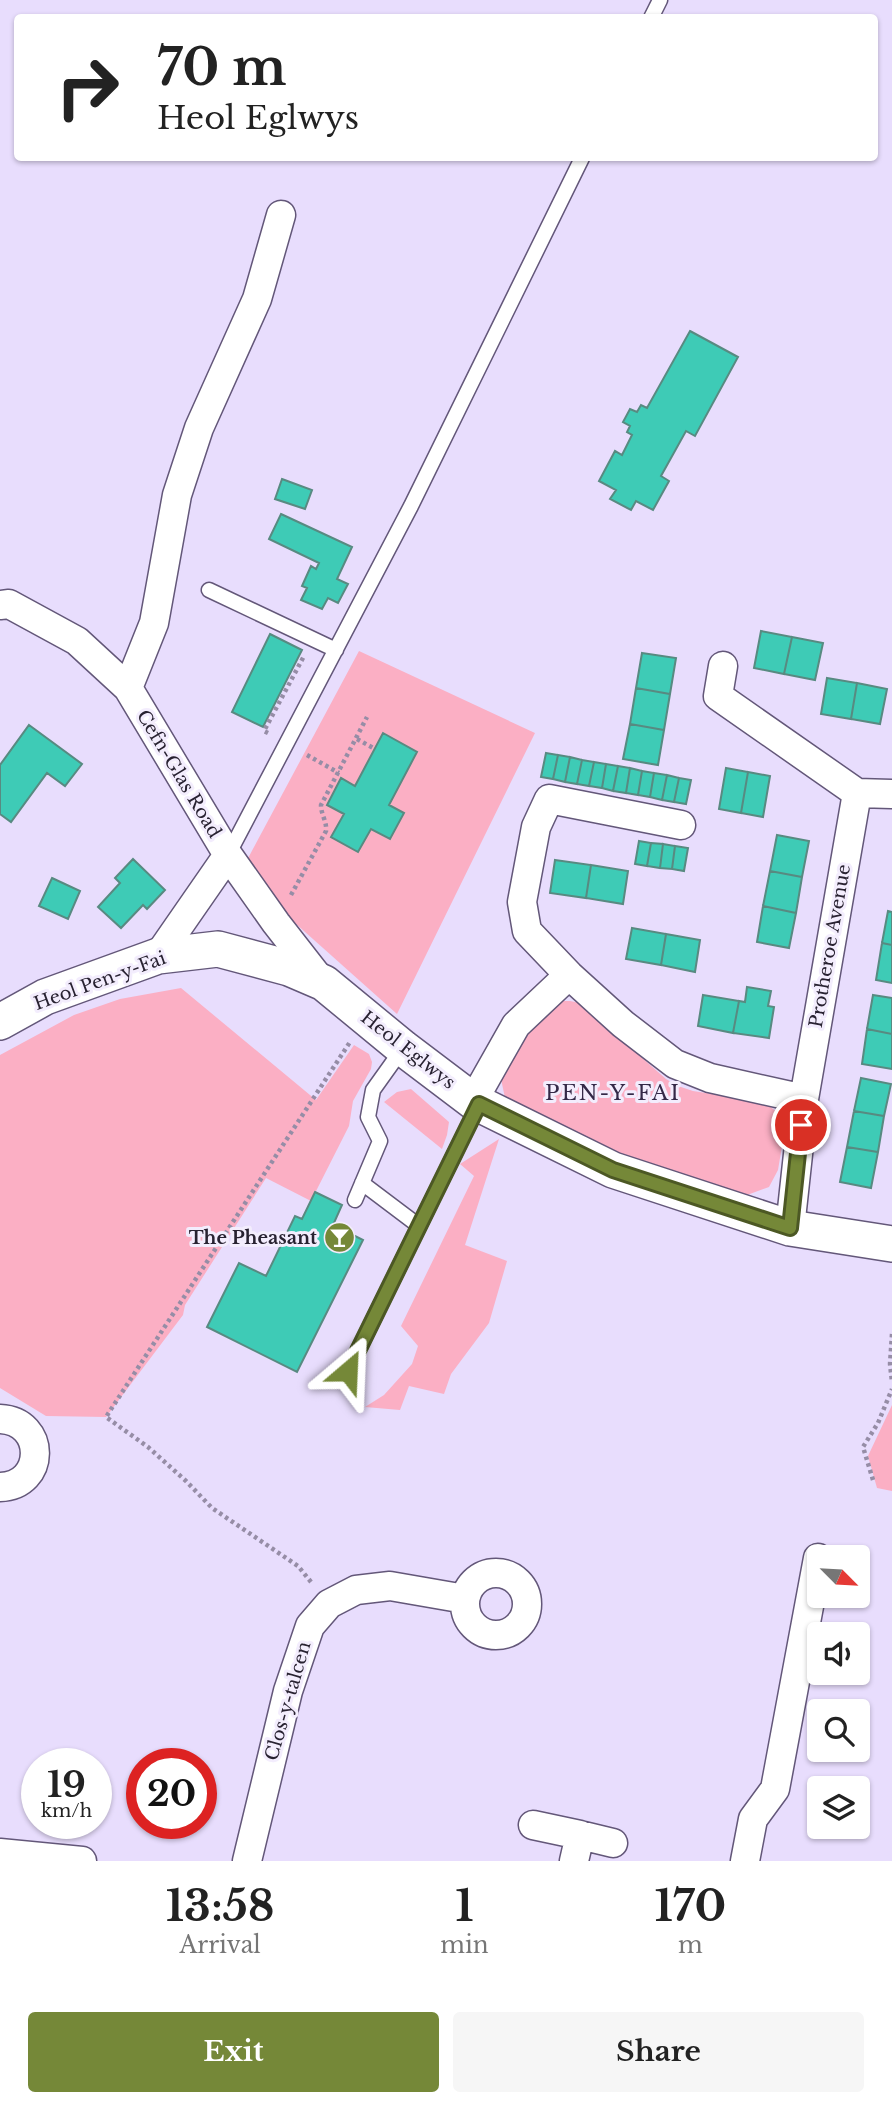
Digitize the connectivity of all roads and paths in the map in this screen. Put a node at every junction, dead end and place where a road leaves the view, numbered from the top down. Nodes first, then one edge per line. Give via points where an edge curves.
1 (581, 161) edge
2 (281, 215) dead end
3 (209, 590) dead end
4 (0, 605) edge
5 (313, 639) junction
6 (336, 650) junction
7 (723, 666) dead end
8 (128, 688) junction
9 (367, 717) dead end
10 (268, 733) dead end
11 (356, 739) junction
12 (375, 749) dead end
13 (307, 755) dead end
14 (339, 773) junction
15 (857, 793) junction
16 (892, 794) edge
17 (681, 825) dead end
18 (228, 855) junction
19 (276, 923) junction
20 (158, 956) junction
21 (569, 975) junction
22 (324, 984) junction
23 (366, 1018) junction
24 (0, 1022) edge
25 (403, 1048) junction
26 (804, 1099) junction
27 (476, 1102) junction
28 (362, 1183) junction
29 (355, 1200) dead end
30 (419, 1226) junction
31 (790, 1228) junction
32 (892, 1244) edge
33 (892, 1334) edge
34 (348, 1371) dead end
35 (892, 1382) edge
36 (892, 1389) edge
37 (0, 1419) edge
38 (873, 1480) dead end
39 (0, 1487) edge
40 (465, 1599) dead end
41 (328, 1604) junction
42 (809, 1608) edge
43 (533, 1825) dead end
44 (613, 1843) dead end
45 (577, 1848) edge
46 (0, 1853) edge
47 (72, 1860) edge
48 (247, 1861) edge
49 (745, 1861) edge

1 - 6 lane
2 - 8 street via 257,299 199,428 177,495 154,623
3 - 5 lane
4 - 8 street, Cefn-Glas Road via 9,604 77,641
5 - 6 lane
5 - 10 path via 264,731
6 - 18 lane
7 - 15 street via 718,696
8 - 18 street, Cefn-Glas Road
9 - 11 path
11 - 12 path
11 - 14 path
13 - 14 path
14 - 19 path via 321,805 326,831
15 - 16 street
15 - 26 street, Protheroe Avenue
17 - 21 street via 549,799 536,827 522,902 527,931
18 - 19 street, Cefn-Glas Road
18 - 20 street
19 - 22 street, Cefn-Glas Road
20 - 22 street, Heol Pen-y-Fai via 218,949 289,968
20 - 24 street, Heol Pen-y-Fai via 45,997
21 - 26 street via 675,1063 710,1078
21 - 27 street via 516,1025
22 - 23 street, Heol Eglwys
23 - 25 street, Heol Eglwys
23 - 41 path via 106,1418 148,1447 212,1508 298,1566
25 - 27 street, Heol Eglwys
25 - 28 lane via 373,1090 368,1117 380,1141
26 - 31 street, Protheroe Avenue
27 - 30 lane
27 - 31 street, Heol Eglwys via 613,1170
28 - 29 lane
28 - 30 lane
30 - 34 lane
31 - 32 street, Heol Eglwys
33 - 35 path
36 - 38 path via 863,1447
37 - 39 street via 27,1430 35,1450 35,1460 24,1479
40 - 41 street via 390,1586 356,1590
41 - 48 street, Clos-y-talcen via 310,1626 288,1691
42 - 49 street via 775,1789 753,1819
43 - 45 street
44 - 45 street
46 - 47 street

